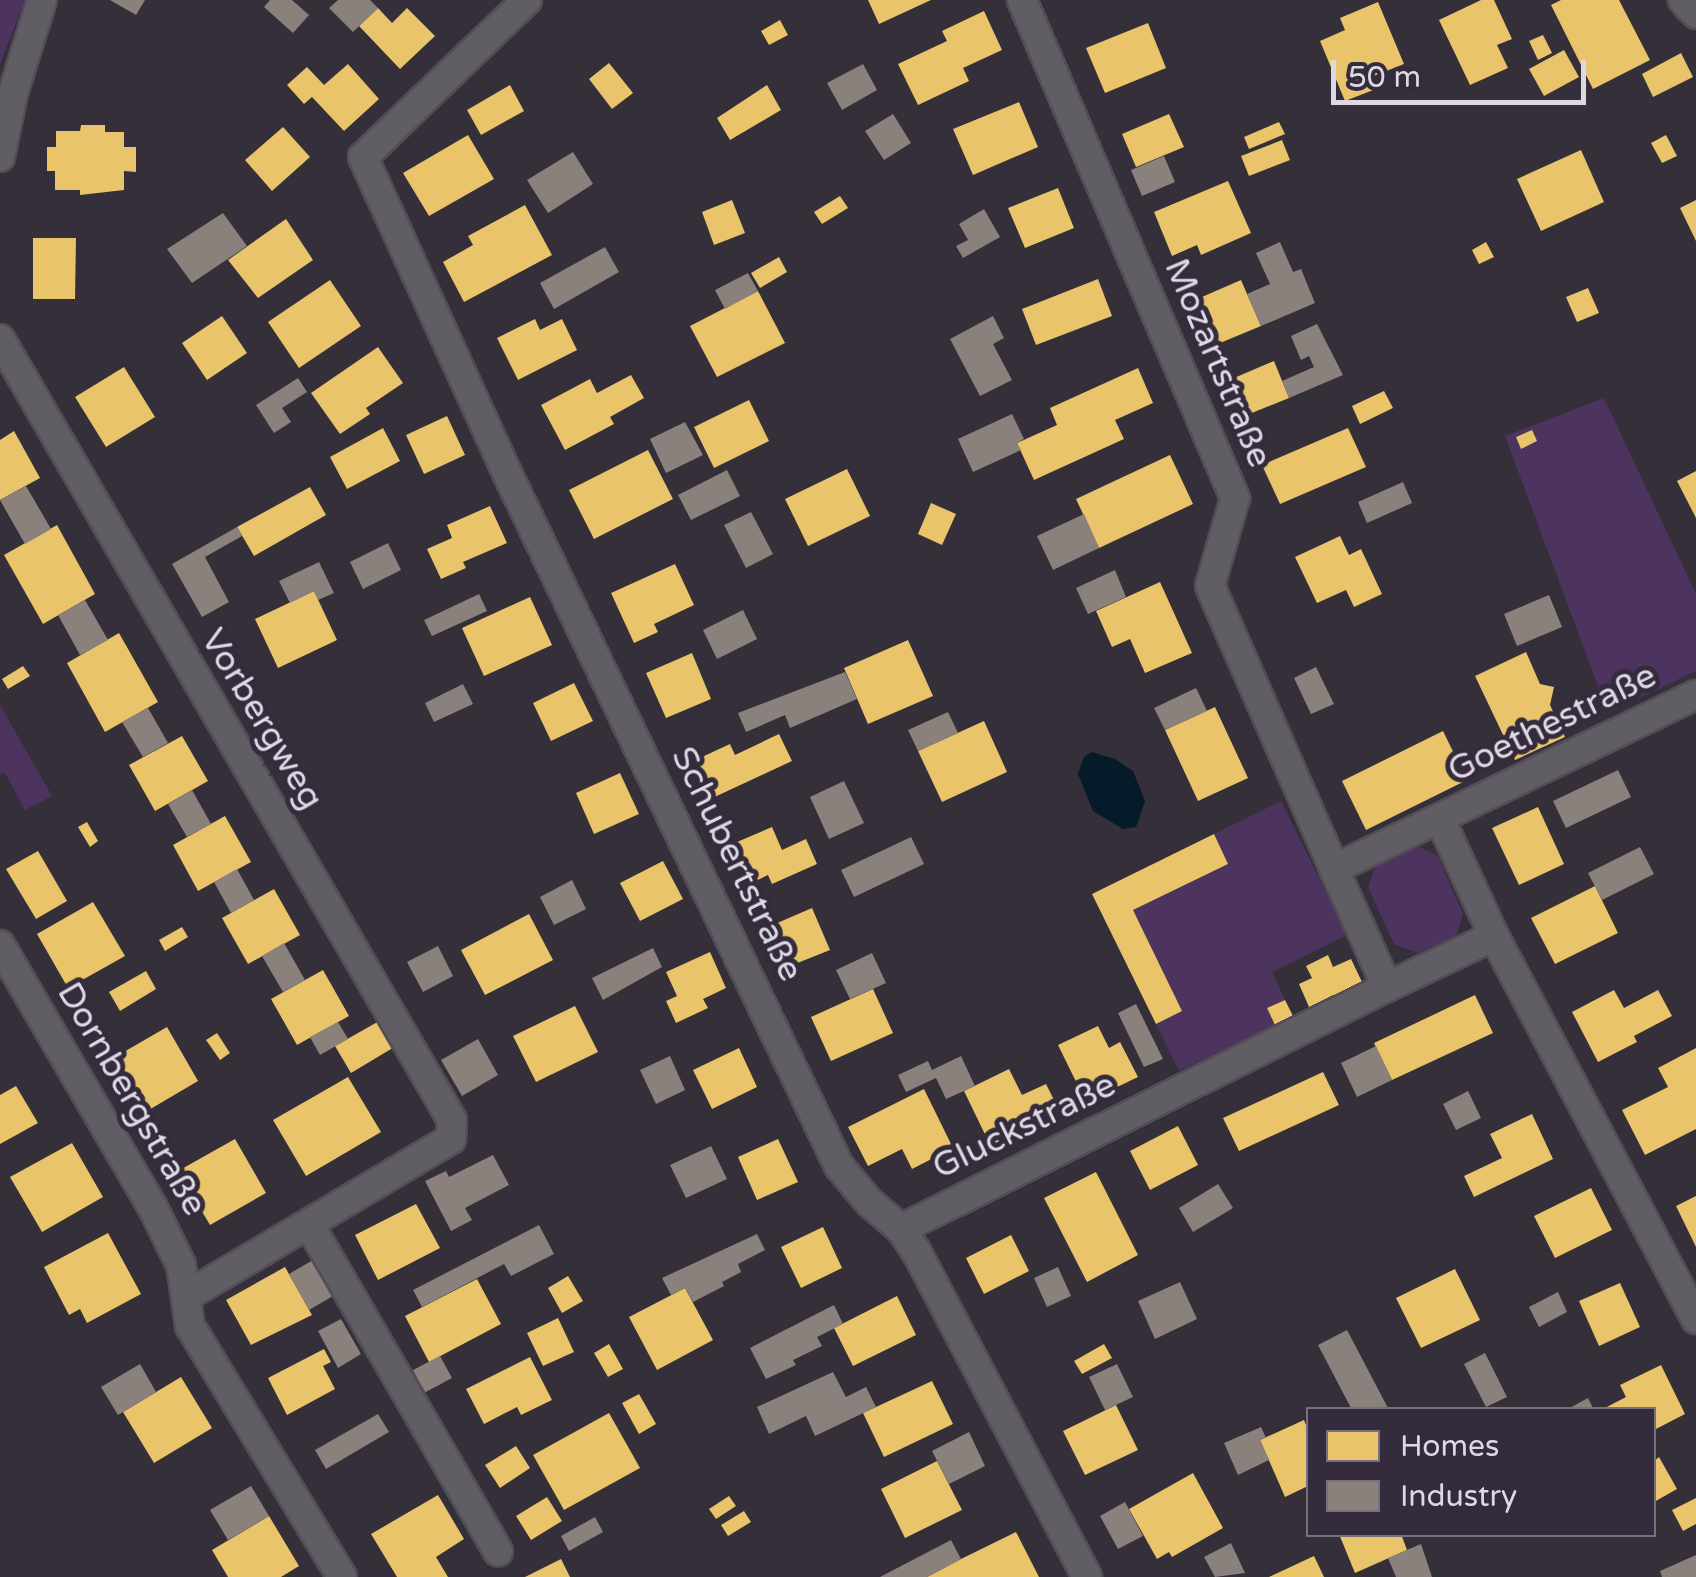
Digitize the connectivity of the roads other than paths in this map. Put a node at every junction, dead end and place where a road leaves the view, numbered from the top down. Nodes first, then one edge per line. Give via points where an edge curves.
1 (42, 0) edge
2 (527, 0) edge
3 (1022, 0) edge
4 (0, 157) edge
5 (0, 339) edge
6 (1696, 695) edge
7 (1440, 819) junction
8 (1334, 869) junction
9 (1494, 936) junction
10 (0, 945) edge
11 (1387, 987) junction
12 (309, 1224) junction
13 (901, 1228) junction
14 (188, 1295) junction
15 (1696, 1319) edge
16 (498, 1552) dead end
17 (342, 1577) edge
18 (1087, 1577) edge

1 - 4 street
2 - 13 street, Schubertstraße via 363,157 521,504 840,1166
3 - 8 street, Mozartstraße via 1235,498 1210,586
5 - 12 street, Vorbergweg via 452,1120 451,1139
6 - 7 street, Goethestraße
7 - 8 street, Goethestraße
7 - 9 street
8 - 11 street, Mozartstraße
9 - 11 street, Gluckstraße
9 - 15 street
10 - 14 street, Dornbergstraße via 127,1158 181,1265
11 - 13 street, Gluckstraße
12 - 14 street
12 - 16 street
13 - 18 street, Schubertstraße
14 - 17 street, Dornbergstraße via 190,1326

